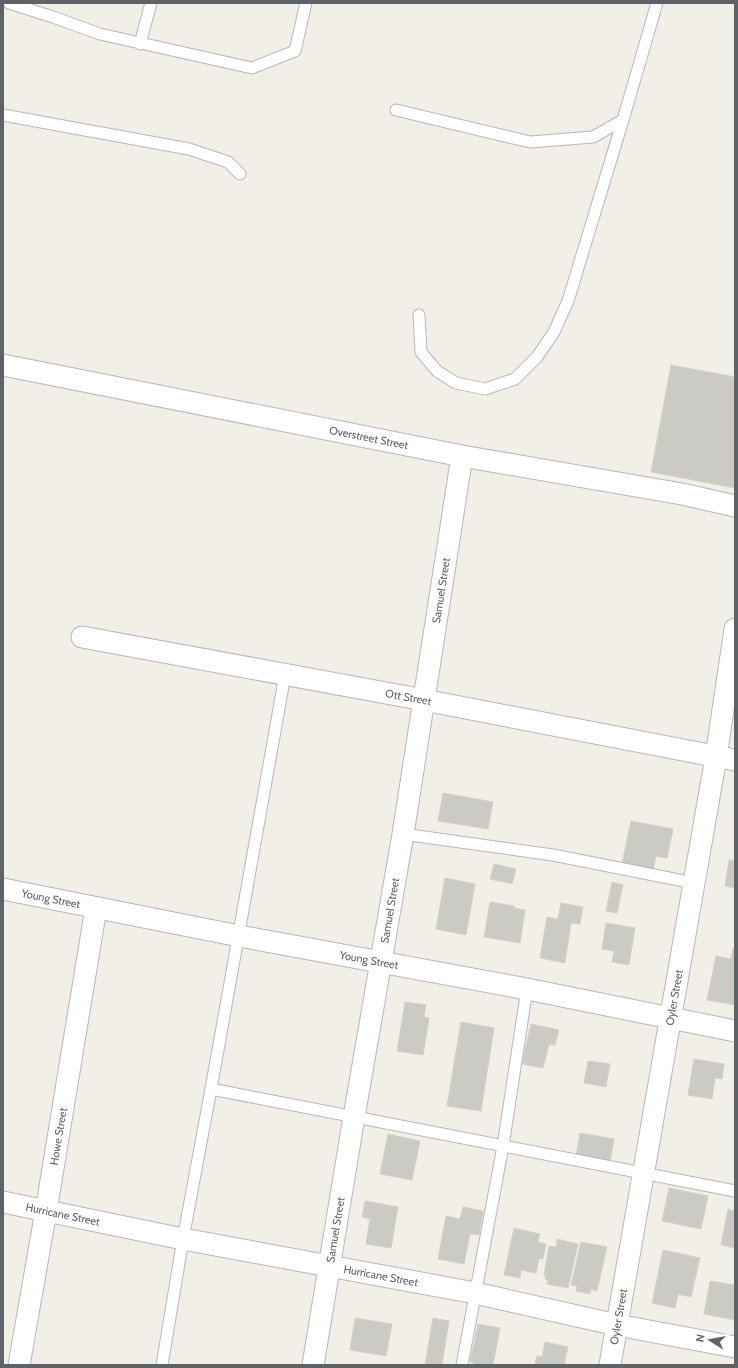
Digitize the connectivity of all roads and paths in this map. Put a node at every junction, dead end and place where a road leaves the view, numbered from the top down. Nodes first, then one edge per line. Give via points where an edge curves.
1 (9, 3) edge
2 (151, 3) edge
3 (306, 3) edge
4 (656, 3) edge
5 (140, 44) junction
6 (396, 110) dead end
7 (3, 115) edge
8 (623, 120) junction
9 (240, 174) dead end
10 (419, 315) dead end
11 (3, 365) edge
12 (462, 456) junction
13 (735, 506) edge
14 (735, 629) edge
15 (82, 637) dead end
16 (285, 675) junction
17 (424, 700) junction
18 (726, 759) edge
19 (403, 834) junction
20 (694, 883) junction
21 (3, 889) edge
22 (96, 908) junction
23 (239, 936) junction
24 (381, 963) junction
25 (527, 989) junction
26 (670, 1019) junction
27 (735, 1031) edge
28 (212, 1089) junction
29 (354, 1117) junction
30 (503, 1146) junction
31 (643, 1173) junction
32 (735, 1191) edge
33 (3, 1202) edge
34 (46, 1211) junction
35 (183, 1239) junction
36 (329, 1267) junction
37 (475, 1293) junction
38 (617, 1325) junction
39 (735, 1347) edge
40 (18, 1365) edge
41 (162, 1365) edge
42 (313, 1365) edge
43 (462, 1365) edge
44 (610, 1365) edge

1 - 5 lane via 100,34
2 - 5 lane
3 - 5 lane via 295,51 252,68
4 - 8 lane
6 - 8 lane via 530,142 594,137
7 - 9 lane via 189,150 228,162
8 - 10 lane via 568,301 554,332 537,357 515,379 485,389 456,383 437,371 421,352
11 - 12 street, Overstreet Street
12 - 13 street, Overstreet Street
12 - 17 street, Samuel Street
14 - 18 street, Oyler Street
15 - 16 street, Ott Street
16 - 17 street, Ott Street
16 - 23 lane
17 - 18 street, Ott Street
17 - 19 street, Samuel Street
18 - 20 street, Oyler Street
19 - 20 lane via 553,856
19 - 24 street, Samuel Street
20 - 26 street, Oyler Street
21 - 22 street, Young Street
22 - 23 street, Young Street
22 - 34 street, Howe Street
23 - 24 street, Young Street
23 - 28 lane
24 - 25 street, Young Street
24 - 29 street, Samuel Street
25 - 26 street, Young Street
25 - 30 lane
26 - 27 street, Young Street
26 - 31 street, Oyler Street
28 - 29 lane
28 - 35 lane
29 - 30 lane
29 - 36 street, Samuel Street
30 - 31 lane
30 - 37 lane
31 - 32 lane
31 - 38 street, Oyler Street
33 - 34 street, Hurricane Street
34 - 35 street, Hurricane Street
34 - 40 street, Howe Street
35 - 36 street, Hurricane Street
35 - 41 lane
36 - 37 street, Hurricane Street
36 - 42 street, Samuel Street
37 - 38 street, Hurricane Street
37 - 43 lane
38 - 39 street, Hurricane Street
38 - 44 street, Oyler Street

